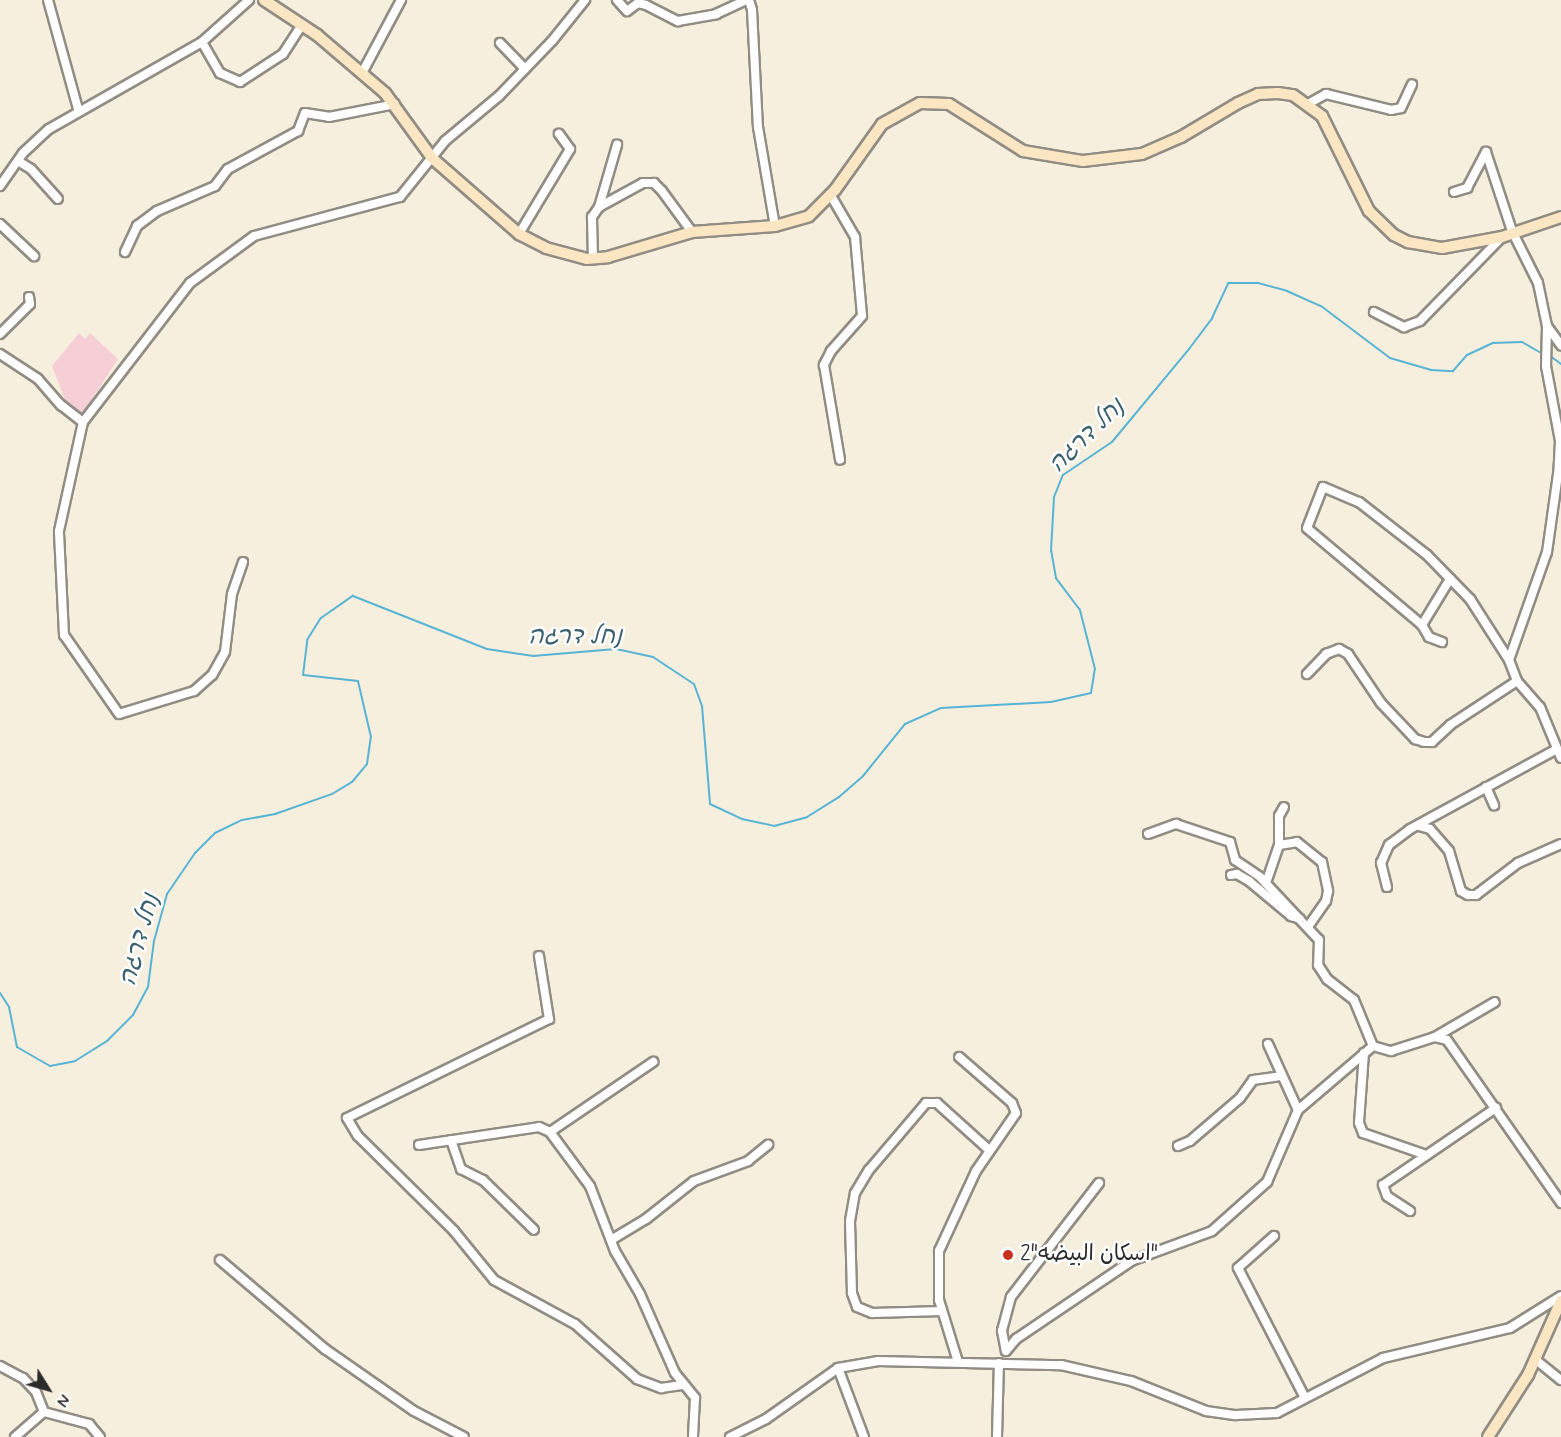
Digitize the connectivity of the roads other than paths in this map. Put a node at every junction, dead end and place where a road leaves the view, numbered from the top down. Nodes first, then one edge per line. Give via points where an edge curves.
1 (48, 0) edge
2 (249, 0) edge
3 (264, 0) edge
4 (585, 0) edge
5 (617, 0) edge
6 (747, 0) edge
7 (398, 1) edge
8 (648, 2) edge
9 (302, 25) junction
10 (202, 42) junction
11 (500, 43) dead end
12 (525, 69) junction
13 (362, 73) junction
14 (1413, 84) dead end
15 (395, 104) junction
16 (1308, 104) junction
17 (78, 109) junction
18 (558, 134) dead end
19 (616, 145) dead end
20 (432, 158) junction
21 (18, 161) junction
22 (0, 186) edge
23 (1454, 192) dead end
24 (830, 194) junction
25 (58, 199) dead end
26 (599, 207) junction
27 (1561, 217) edge
28 (0, 224) edge
29 (775, 226) junction
30 (692, 232) junction
31 (519, 234) junction
32 (1507, 234) junction
33 (125, 252) dead end
34 (34, 256) dead end
35 (593, 259) junction
36 (29, 297) dead end
37 (1374, 312) dead end
38 (1547, 326) junction
39 (0, 334) edge
40 (1561, 345) edge
41 (0, 354) edge
42 (83, 422) junction
43 (840, 460) dead end
44 (243, 562) dead end
45 (1450, 579) junction
46 (1422, 625) junction
47 (1442, 642) dead end
48 (1509, 660) junction
49 (1307, 674) dead end
50 (1517, 681) junction
51 (1557, 749) junction
52 (1561, 758) edge
53 (1486, 787) junction
54 (1494, 806) dead end
55 (1284, 807) dead end
56 (1419, 826) junction
57 (1148, 834) dead end
58 (1561, 844) edge
59 (1279, 845) junction
60 (1230, 875) dead end
61 (1266, 883) junction
62 (1387, 887) dead end
63 (1302, 919) junction
64 (1308, 927) junction
65 (539, 956) dead end
66 (1495, 1002) dead end
67 (1435, 1037) junction
68 (1268, 1044) dead end
69 (1373, 1046) junction
70 (1364, 1053) junction
71 (958, 1057) dead end
72 (653, 1062) dead end
73 (1281, 1076) junction
74 (1496, 1108) junction
75 (1298, 1110) junction
76 (550, 1132) junction
77 (451, 1140) junction
78 (420, 1145) dead end
79 (768, 1145) dead end
80 (1178, 1146) dead end
81 (988, 1149) junction
82 (1426, 1155) junction
83 (1099, 1183) dead end
84 (1561, 1203) edge
85 (1410, 1210) dead end
86 (534, 1230) dead end
87 (1274, 1236) dead end
88 (611, 1240) junction
89 (220, 1260) dead end
90 (1561, 1296) edge
91 (1561, 1301) edge
92 (942, 1311) junction
93 (1536, 1360) junction
94 (958, 1362) junction
95 (999, 1364) junction
96 (0, 1366) edge
97 (838, 1368) junction
98 (1561, 1380) edge
99 (682, 1385) junction
100 (1305, 1398) junction
101 (44, 1413) junction
102 (15, 1437) edge
103 (100, 1437) edge
104 (464, 1437) edge
105 (693, 1437) edge
106 (730, 1437) edge
107 (864, 1437) edge
108 (997, 1437) edge
109 (1488, 1437) edge

1 - 17 street
2 - 10 street
3 - 9 street
4 - 12 street
5 - 8 street via 627,11 638,3
6 - 8 street via 717,14 678,21
6 - 29 street via 758,127
7 - 13 street
9 - 10 street via 282,54 240,82 219,73
9 - 13 street
10 - 17 street via 104,100
11 - 12 street
12 - 20 street via 445,141
13 - 15 street
14 - 16 street via 1401,108 1391,110 1326,94
15 - 20 street
15 - 33 street via 329,117 305,113 298,131 228,169 215,186 137,226
16 - 24 street via 1293,95 1258,94 1142,154 1083,161 1023,151 949,104 920,103 882,124
16 - 32 street via 1334,134 1369,211 1394,235 1423,248
17 - 21 street via 49,129
18 - 31 street via 570,149
19 - 26 street
20 - 31 street
20 - 42 street via 394,200 276,228 228,252 190,283
21 - 22 street
21 - 25 street via 31,169
23 - 32 street via 1467,188 1486,152
24 - 29 street via 809,216
24 - 43 street via 855,237 862,316 831,351 824,366
26 - 30 street via 642,183 654,183
26 - 35 street via 592,217
27 - 32 street
28 - 34 street
29 - 30 street
30 - 35 street
31 - 35 street via 565,255
32 - 37 street via 1420,321 1404,327
32 - 38 street via 1538,283
36 - 39 street via 30,303
38 - 40 street
38 - 48 street via 1546,366 1560,441 1558,474 1547,552
41 - 42 street via 38,379
42 - 44 street via 59,531 63,635 119,714 194,691 212,675 225,652 232,594
45 - 46 street
45 - 46 street via 1394,527 1359,502 1323,487 1307,528
45 - 48 street via 1470,599
46 - 47 street via 1429,638
48 - 50 street
49 - 50 street via 1326,654 1339,648 1348,654 1381,703 1415,739 1424,742 1432,742 1450,725
50 - 51 street via 1540,707
51 - 52 street
51 - 53 street
53 - 54 street
53 - 56 street
55 - 59 street via 1279,816
56 - 58 street via 1430,829 1449,851 1461,891 1468,895 1476,895 1518,862
56 - 62 street via 1389,844 1381,863
57 - 61 street via 1176,824 1230,842 1235,860
59 - 61 street
59 - 64 street via 1297,842 1322,862 1328,891 1326,902
60 - 63 street via 1250,881 1291,916
61 - 63 street
63 - 64 street
64 - 69 street via 1319,940 1318,966 1327,979 1354,1000
65 - 99 street via 549,1019 348,1118 358,1136 454,1231 494,1280 575,1324 637,1379 661,1388
66 - 67 street
67 - 69 street via 1391,1051
67 - 74 street via 1447,1041
68 - 73 street
69 - 70 street
70 - 75 street
70 - 82 street via 1359,1123 1363,1133
71 - 81 street via 1015,1107 1013,1118
72 - 76 street
73 - 75 street
73 - 80 street via 1253,1080 1240,1098 1190,1141
74 - 82 street
74 - 84 street
75 - 83 street via 1268,1182 1212,1231 1131,1261 1016,1340 1006,1351 1002,1331 1011,1297
76 - 77 street via 538,1127
76 - 88 street via 590,1186
77 - 78 street
77 - 86 street via 461,1169 483,1180
79 - 88 street via 748,1161 688,1184 646,1219
81 - 92 street via 952,1217 939,1251 937,1287
81 - 92 street via 937,1104 926,1103 869,1170 855,1193 850,1221 852,1293 858,1307 872,1313
82 - 85 street via 1383,1185 1387,1196
87 - 100 street via 1238,1268
88 - 99 street
89 - 104 street via 325,1349 414,1411
90 - 100 street via 1510,1328 1383,1358
91 - 93 street
92 - 94 street
93 - 98 street
93 - 109 street
94 - 95 street
94 - 97 street via 878,1361
95 - 100 street via 1043,1363 1084,1370 1131,1381 1206,1411 1236,1415 1277,1413
95 - 108 street
96 - 101 street via 22,1378 36,1392
97 - 106 street via 766,1419
97 - 107 street
99 - 105 street via 692,1392 697,1407
101 - 102 street
101 - 103 street via 88,1424

